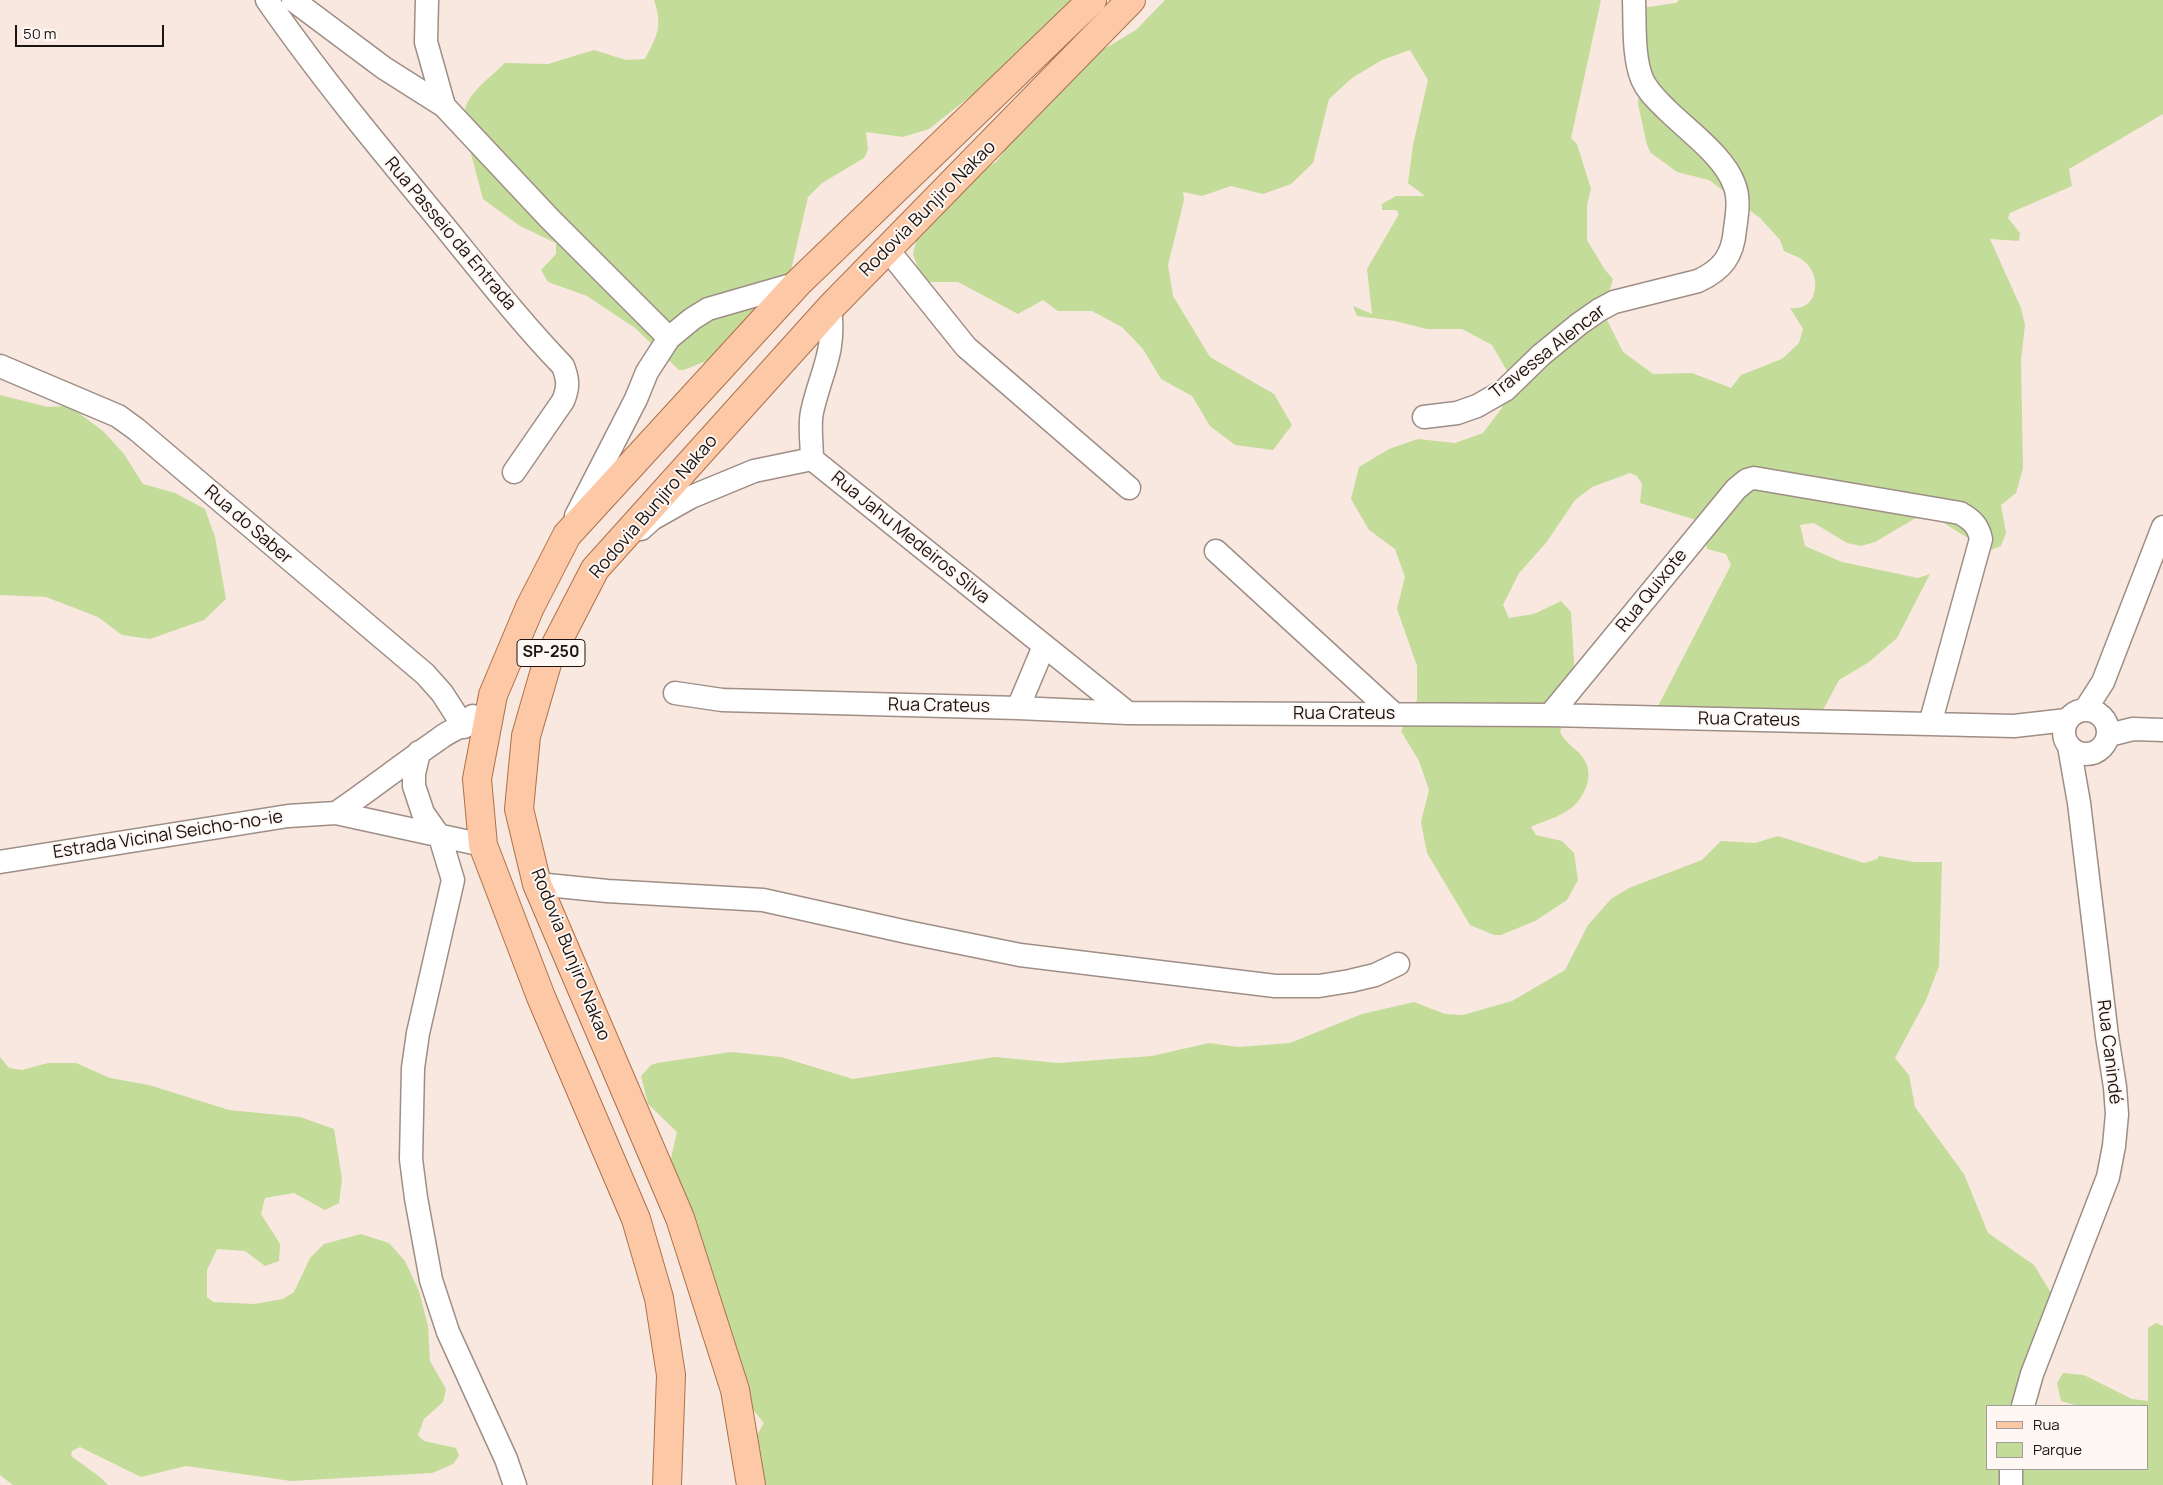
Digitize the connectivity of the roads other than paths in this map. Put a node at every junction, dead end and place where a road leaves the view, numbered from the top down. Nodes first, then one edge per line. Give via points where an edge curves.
1 (266, 0) edge
2 (292, 0) edge
3 (427, 0) edge
4 (1092, 0) edge
5 (1131, 0) edge
6 (1634, 0) edge
7 (444, 106) junction
8 (888, 250) junction
9 (798, 283) junction
10 (830, 308) junction
11 (669, 338) junction
12 (0, 366) edge
13 (1424, 417) dead end
14 (812, 459) junction
15 (514, 472) dead end
16 (1128, 488) dead end
17 (2163, 527) edge
18 (567, 535) junction
19 (1216, 551) dead end
20 (595, 569) junction
21 (1044, 646) junction
22 (675, 693) dead end
23 (493, 695) junction
24 (1018, 708) junction
25 (1128, 713) junction
26 (1394, 714) junction
27 (1550, 715) junction
28 (1930, 724) junction
29 (464, 727) junction
30 (2087, 730) junction
31 (2163, 730) edge
32 (419, 752) junction
33 (336, 813) junction
34 (440, 837) junction
35 (483, 845) junction
36 (0, 862) edge
37 (537, 884) junction
38 (1398, 964) dead end
39 (2023, 1405) edge
40 (2011, 1470) edge
41 (515, 1485) edge
42 (667, 1485) edge
43 (751, 1485) edge
44 (2011, 1485) edge

1 - 15 street, Rua Passeio da Entrada via 371,138 510,307 563,366 568,389 563,401
2 - 7 street via 384,68
3 - 7 street via 426,42
4 - 9 main road, Rodovia Bunjiro Nakao / SP-250
5 - 8 main road, Rodovia Bunjiro Nakao / SP-250
6 - 13 street, Travessa Alencar via 1638,64 1643,80 1652,95 1724,167 1734,184 1738,200 1735,238 1728,259 1719,269 1698,281 1614,302 1598,310 1541,355 1505,390 1478,406 1457,413
7 - 11 street via 549,218
8 - 10 main road, Rodovia Bunjiro Nakao / SP-250
8 - 16 street via 966,347
9 - 11 street via 708,309
9 - 18 main road, Rodovia Bunjiro Nakao / SP-250
10 - 14 street via 833,330 812,413
10 - 20 main road, Rodovia Bunjiro Nakao / SP-250
11 - 18 street via 647,372
12 - 29 street, Rua do Saber via 118,416 136,429 425,674
14 - 20 street via 754,471 691,497 652,519
14 - 21 street, Rua Jahu Medeiros Silva
17 - 30 street, Rua Canindé
18 - 23 main road, Rodovia Bunjiro Nakao / SP-250 via 530,608
19 - 26 street
20 - 37 main road, Rodovia Bunjiro Nakao / SP-250 via 548,660 526,736 519,809
21 - 24 street
21 - 25 street, Rua Jahu Medeiros Silva
22 - 24 street, Rua Crateus via 722,700
23 - 29 street
23 - 35 main road, Rodovia Bunjiro Nakao / SP-250 via 477,779
24 - 25 street, Rua Crateus
25 - 26 street, Rua Crateus
26 - 27 street, Rua Crateus
27 - 28 street, Rua Crateus
27 - 28 street, Rua Quixote via 1736,489 1747,480 1760,479 1960,513 1979,528 1981,539
28 - 30 street, Rua Crateus
29 - 32 street via 444,734
30 - 31 street, Rua Crateus
30 - 39 street, Rua Canindé via 2079,803 2115,1087 2114,1146 2108,1177 2032,1374
32 - 33 street
32 - 34 street via 414,786 423,813
33 - 34 street
33 - 36 street, Estrada Vicinal Seicho-no-ie via 270,819
34 - 35 street
34 - 41 street via 453,880 413,1068 411,1159 431,1280 448,1332
35 - 42 main road, Rodovia Bunjiro Nakao / SP-250 via 541,997 636,1220 659,1298 671,1375
37 - 38 street via 763,900 1020,955 1275,986 1319,986 1350,981
37 - 43 main road, Rodovia Bunjiro Nakao / SP-250 via 680,1218 735,1390
40 - 44 street

